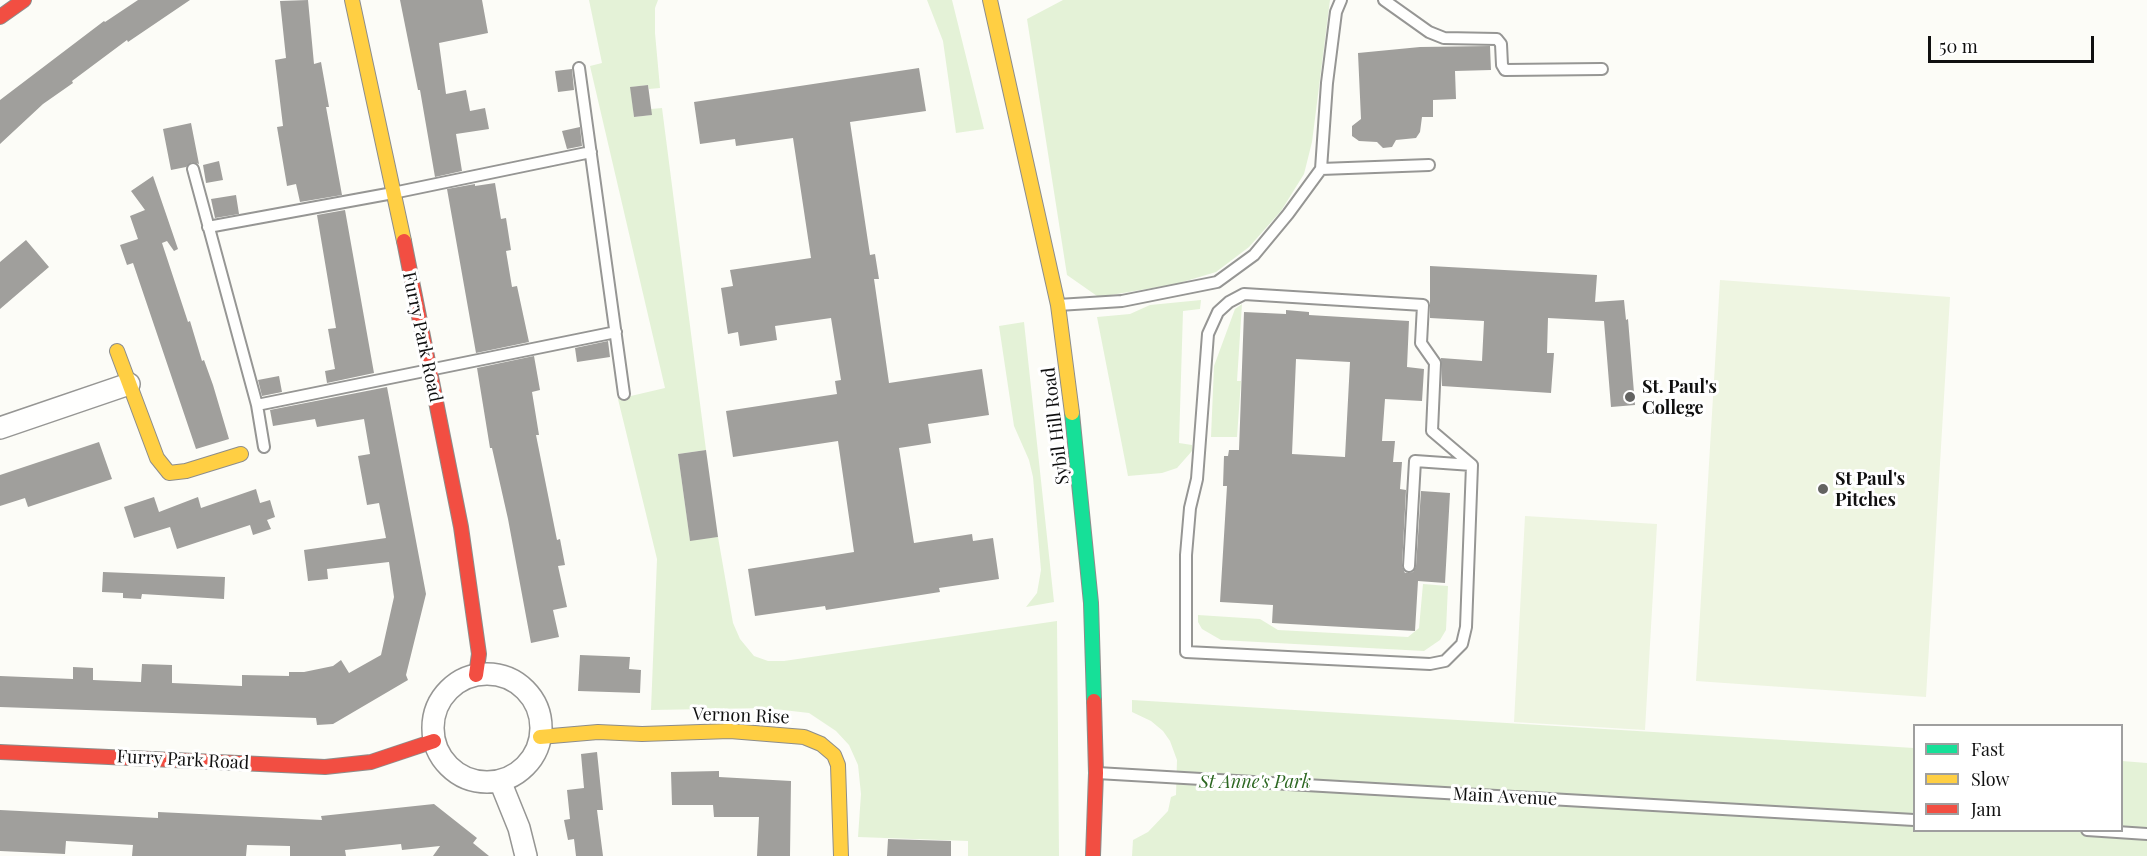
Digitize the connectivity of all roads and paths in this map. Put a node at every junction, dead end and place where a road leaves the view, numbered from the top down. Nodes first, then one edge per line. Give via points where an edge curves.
1 (24, 0) edge
2 (352, 0) edge
3 (990, 0) edge
4 (1341, 0) edge
5 (1384, 0) edge
6 (0, 18) edge
7 (579, 68) dead end
8 (1602, 69) dead end
9 (591, 152) junction
10 (1429, 165) dead end
11 (194, 169) dead end
12 (1321, 169) junction
13 (393, 193) junction
14 (208, 227) junction
15 (1058, 305) junction
16 (616, 332) junction
17 (117, 351) dead end
18 (428, 370) junction
19 (129, 384) junction
20 (624, 394) dead end
21 (257, 405) junction
22 (0, 428) edge
23 (264, 447) dead end
24 (241, 454) dead end
25 (1472, 465) junction
26 (1409, 566) dead end
27 (476, 675) junction
28 (540, 737) junction
29 (434, 741) junction
30 (0, 752) edge
31 (1096, 773) junction
32 (500, 781) junction
33 (1913, 820) edge
34 (2107, 832) edge
35 (2147, 834) edge
36 (526, 856) edge
37 (841, 856) edge
38 (1093, 856) edge

1 - 6 street
2 - 13 street, Furry Park Road
3 - 15 street, Sybil Hill Road
4 - 12 lane via 1327,83
5 - 8 lane via 1444,38 1497,39 1502,44 1505,70
7 - 9 lane
9 - 13 lane
9 - 16 lane
10 - 12 lane
11 - 14 lane
12 - 15 lane via 1254,255 1217,282 1122,301
13 - 14 lane
13 - 18 street, Furry Park Road
14 - 21 lane
15 - 31 street, Sybil Hill Road via 1085,525 1092,614
16 - 18 lane
16 - 20 lane
17 - 19 street
18 - 21 lane
18 - 27 street, Furry Park Road via 471,588 479,654
19 - 22 street
19 - 24 street via 157,458 170,472
21 - 23 lane
25 - 25 lane via 1432,431 1436,363 1420,343 1422,304 1244,294 1229,302 1218,312 1209,334 1186,555 1186,652 1430,664 1445,661 1462,644 1466,627
25 - 26 lane via 1415,460
27 - 28 street via 493,674 524,689 535,703
27 - 29 street via 446,692 437,707
28 - 32 street via 526,766
28 - 37 street, Vernon Rise via 598,732 730,731 804,737 821,744 834,755 838,765
29 - 30 street, Furry Park Road via 371,762 325,767
29 - 32 street via 446,763 465,778
31 - 33 lane, Main Avenue
31 - 38 street, Sybil Hill Road
32 - 36 street
34 - 35 lane

